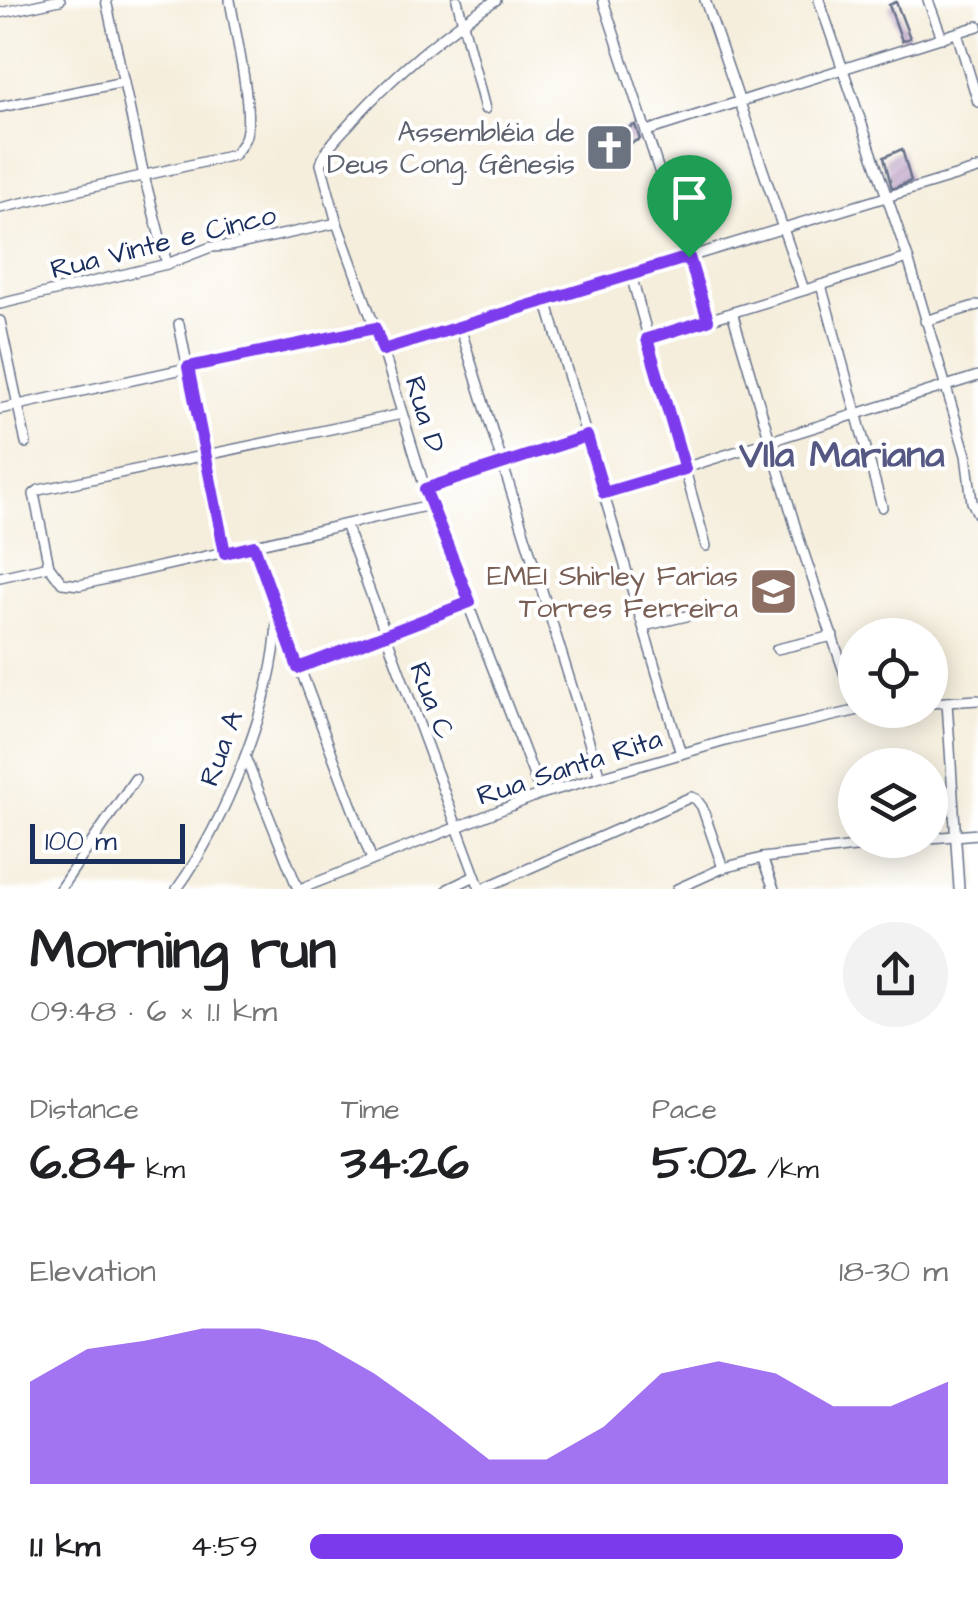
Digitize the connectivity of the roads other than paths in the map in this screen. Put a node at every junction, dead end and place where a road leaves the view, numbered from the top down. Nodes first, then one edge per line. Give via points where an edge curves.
1 (60, 0) edge
2 (106, 0) edge
3 (230, 0) edge
4 (457, 0) edge
5 (496, 0) edge
6 (602, 0) edge
7 (706, 0) edge
8 (819, 0) edge
9 (928, 0) edge
10 (0, 13) edge
11 (463, 20) junction
12 (978, 26) edge
13 (957, 33) junction
14 (942, 38) junction
15 (844, 70) junction
16 (124, 82) junction
17 (740, 102) junction
18 (978, 102) edge
19 (0, 108) edge
20 (485, 109) dead end
21 (647, 131) junction
22 (978, 169) edge
23 (144, 176) junction
24 (888, 196) junction
25 (0, 208) edge
26 (338, 223) junction
27 (785, 228) junction
28 (689, 257) junction
29 (908, 258) junction
30 (167, 264) junction
31 (630, 275) junction
32 (822, 285) junction
33 (804, 290) junction
34 (546, 300) junction
35 (0, 304) edge
36 (978, 305) edge
37 (732, 312) junction
38 (708, 320) junction
39 (0, 321) edge
40 (925, 321) junction
41 (180, 324) dead end
42 (460, 327) junction
43 (375, 328) junction
44 (647, 339) junction
45 (383, 350) junction
46 (188, 367) junction
47 (978, 376) edge
48 (946, 386) junction
49 (17, 405) junction
50 (0, 409) edge
51 (402, 414) junction
52 (858, 415) junction
53 (587, 436) junction
54 (771, 442) junction
55 (26, 443) dead end
56 (206, 457) junction
57 (502, 463) junction
58 (685, 469) junction
59 (425, 489) junction
60 (604, 493) junction
61 (430, 505) junction
62 (882, 507) dead end
63 (978, 514) edge
64 (346, 526) junction
65 (254, 546) junction
66 (706, 546) dead end
67 (225, 553) junction
68 (49, 566) junction
69 (0, 577) edge
70 (470, 602) junction
71 (712, 610) dead end
72 (277, 613) junction
73 (644, 626) junction
74 (384, 633) junction
75 (833, 636) junction
76 (778, 650) dead end
77 (838, 651) edge
78 (298, 668) junction
79 (978, 700) edge
80 (948, 702) edge
81 (838, 714) edge
82 (948, 728) edge
83 (682, 754) junction
84 (244, 756) junction
85 (135, 778) dead end
86 (600, 778) junction
87 (542, 794) junction
88 (457, 825) junction
89 (978, 834) edge
90 (956, 836) junction
91 (948, 837) edge
92 (838, 849) edge
93 (762, 858) junction
94 (372, 860) junction
95 (723, 868) junction
96 (475, 876) junction
97 (60, 889) edge
98 (177, 889) edge
99 (299, 889) edge
100 (448, 889) edge
101 (481, 889) edge
102 (677, 889) edge
103 (774, 889) edge
104 (959, 889) edge

1 - 10 street
2 - 16 street
3 - 23 street via 245,140 234,155
4 - 11 street
5 - 11 street
6 - 21 street
7 - 17 street
8 - 15 street
9 - 14 street
11 - 20 street
11 - 26 street, Rua D via 392,78 324,156
12 - 13 street
13 - 14 street
13 - 18 street
14 - 15 street
15 - 17 street
15 - 24 street
16 - 19 street
16 - 23 street
17 - 21 street
17 - 27 street
21 - 28 street
22 - 24 street
23 - 25 street
23 - 30 street
24 - 27 street
24 - 29 street
26 - 30 street, Rua Vinte e Cinco via 211,248
26 - 43 street, Rua D
27 - 28 street
27 - 33 street
28 - 31 street
28 - 38 street
29 - 32 street
29 - 40 street
30 - 35 street, Rua Vinte e Cinco
31 - 34 street
31 - 44 street
32 - 33 street
32 - 52 street
33 - 37 street
34 - 42 street
34 - 53 street
36 - 40 street
37 - 38 street
37 - 54 street
38 - 44 street
39 - 49 street
40 - 48 street
41 - 46 street
42 - 45 street
42 - 57 street
43 - 45 street, Rua D
43 - 46 street
44 - 58 street
45 - 51 street, Rua D
46 - 49 street
46 - 56 street
47 - 48 street
48 - 52 street
48 - 63 street
49 - 50 street
49 - 55 street
51 - 56 street
51 - 59 street, Rua D
52 - 54 street
52 - 62 street
53 - 57 street
53 - 60 street
54 - 58 street
54 - 75 street
56 - 67 street
56 - 68 street via 38,490
57 - 59 street
57 - 86 street
58 - 60 street
58 - 66 street
59 - 61 street, Rua D
60 - 73 street
61 - 64 street
61 - 70 street, Rua D
64 - 65 street
64 - 74 street, Rua C
65 - 67 street
65 - 72 street, Rua A
67 - 68 street via 80,585 62,583
68 - 69 street
70 - 74 street
70 - 87 street, Rua D
71 - 73 street
72 - 78 street, Rua A
72 - 84 street, Rua A via 273,663
73 - 83 street
74 - 78 street
74 - 88 street, Rua C
75 - 76 street
75 - 77 street
78 - 94 street, Rua A
79 - 80 street
81 - 83 street, Rua Santa Rita
82 - 90 street
83 - 86 street, Rua Santa Rita
84 - 98 street, Rua A via 198,859
84 - 99 street
85 - 97 street
86 - 87 street, Rua Santa Rita
87 - 88 street, Rua Santa Rita
88 - 94 street, Rua Santa Rita
88 - 96 street, Rua C
89 - 90 street
90 - 91 street
90 - 104 street
92 - 93 street
93 - 95 street
93 - 103 street
94 - 99 street, Rua Santa Rita
95 - 101 street via 700,802 691,797
95 - 102 street
96 - 100 street
96 - 101 street, Rua C

